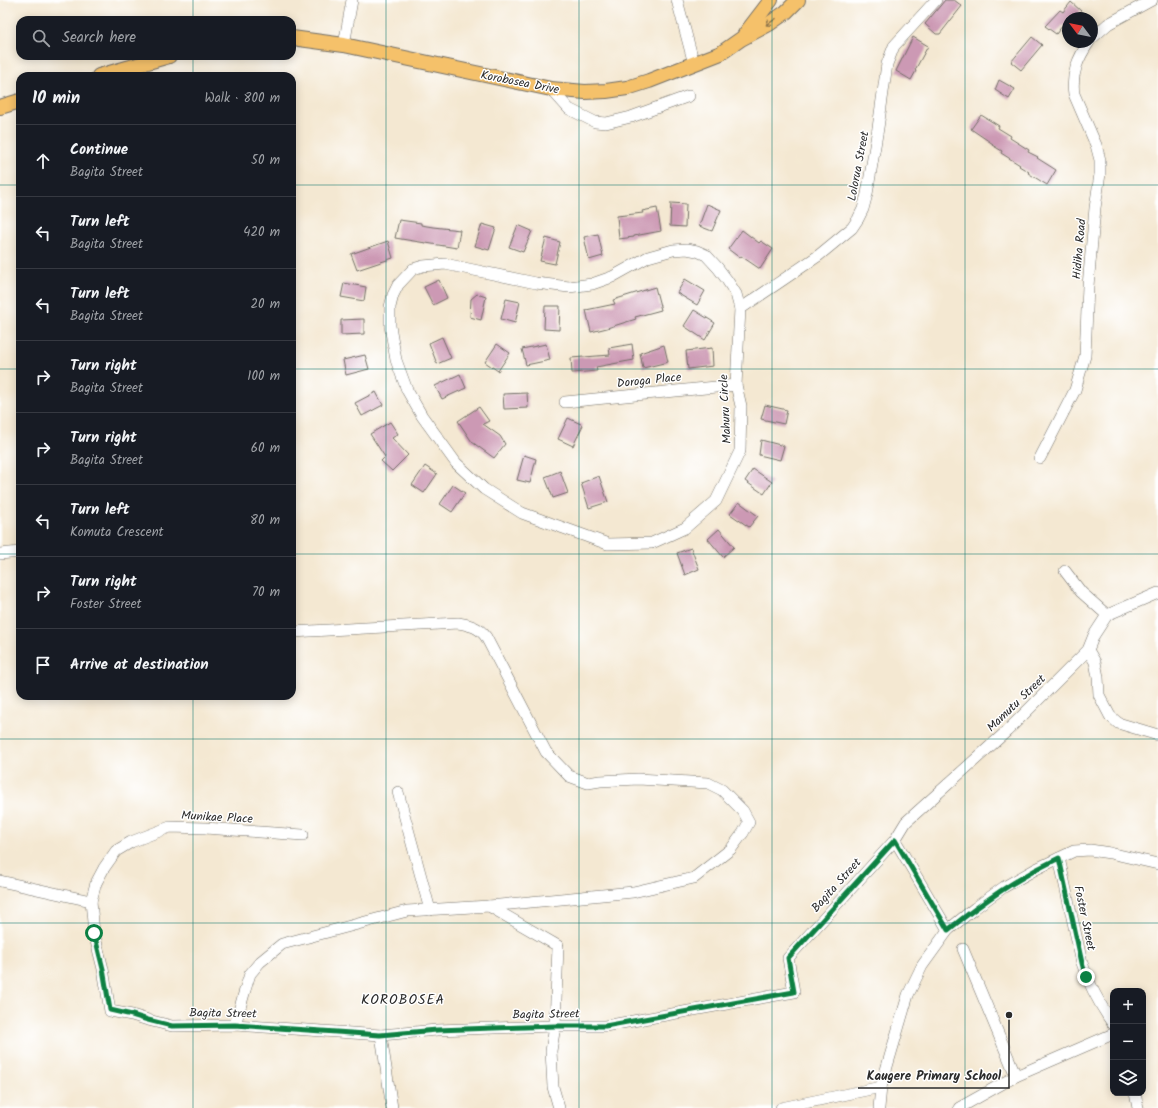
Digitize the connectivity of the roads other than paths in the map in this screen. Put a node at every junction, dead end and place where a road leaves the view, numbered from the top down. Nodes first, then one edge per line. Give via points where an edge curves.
1 (352, 0) edge
2 (677, 0) edge
3 (771, 0) edge
4 (798, 0) edge
5 (936, 0) edge
6 (1152, 0) edge
7 (1098, 33) edge
8 (296, 39) edge
9 (741, 39) junction
10 (344, 45) junction
11 (1085, 48) edge
12 (156, 60) edge
13 (694, 64) junction
14 (115, 72) edge
15 (551, 89) junction
16 (689, 96) dead end
17 (16, 102) edge
18 (0, 107) edge
19 (740, 309) junction
20 (736, 385) junction
21 (565, 402) dead end
22 (1040, 458) dead end
23 (16, 552) edge
24 (0, 554) edge
25 (1065, 571) dead end
26 (1158, 593) edge
27 (1107, 615) junction
28 (296, 632) edge
29 (1088, 650) junction
30 (1158, 735) edge
31 (398, 792) dead end
32 (303, 835) dead end
33 (895, 840) junction
34 (1059, 858) junction
35 (1158, 864) edge
36 (0, 881) edge
37 (91, 901) junction
38 (489, 906) junction
39 (430, 910) junction
40 (948, 930) junction
41 (962, 949) dead end
42 (1110, 1020) edge
43 (235, 1025) junction
44 (555, 1026) junction
45 (380, 1035) junction
46 (1110, 1035) edge
47 (1016, 1076) junction
48 (881, 1087) junction
49 (1136, 1096) edge
50 (392, 1108) edge
51 (559, 1108) edge
52 (781, 1108) edge
53 (879, 1108) edge
54 (960, 1108) edge
55 (1138, 1108) edge

1 - 10 street
2 - 13 street
3 - 9 main road, Korobosea Drive
4 -> 9 main road, Korobosea Drive via 769,24
5 - 19 street, Lolorua Street via 894,46 887,64 867,194 858,219 852,228 818,256
6 - 7 street via 1108,24
8 - 10 main road, Korobosea Drive
9 - 13 main road, Korobosea Drive via 721,53
10 - 15 main road, Korobosea Drive
11 - 22 street, Hidiha Road via 1076,63 1072,85 1096,145 1100,174 1088,286 1085,356 1075,390
12 - 14 main road
13 - 15 main road, Korobosea Drive via 627,88 585,92
15 - 16 street via 569,109 595,122 606,124
17 - 18 main road
19 - 20 street, Mahuru Circle
19 - 20 street, Mahuru Circle via 736,294 718,268 706,255 688,249 648,257 612,277 592,284 568,287 536,283 453,265 423,266 413,269 398,285 390,307 390,326 396,360 407,390 456,464 484,489 522,512 608,544 652,543 685,528 716,501 740,450 741,406
20 - 21 street, Doroga Place
23 - 24 street
25 - 27 street via 1081,592
26 - 27 street
27 - 29 street, Mamutu Street
28 - 38 street via 469,624 482,631 486,637 546,752 569,776 588,783 638,779 708,783 722,790 743,811 749,822 731,849 694,878 633,892
29 - 30 street via 1095,662 1099,695 1110,716 1118,723
29 - 33 street, Mamutu Street via 1007,731 906,822
31 - 39 street
32 - 37 street, Munikae Place via 170,827 131,842 116,851 96,883
33 - 40 street
33 - 44 street, Bagita Street via 788,958 794,992 605,1026
34 - 35 street via 1074,851 1090,850 1110,852
34 - 40 street via 1004,887
34 - 42 street, Foster Street via 1086,977
36 - 37 street
37 - 43 street, Bagita Street via 94,933 110,1010 172,1026
38 - 39 street
38 - 44 street via 558,946
39 - 43 street via 408,911 282,944 250,974
40 - 48 street via 922,966 908,995
41 - 47 street
43 - 45 street, Bagita Street
44 - 45 street, Bagita Street via 437,1030
44 - 51 street via 551,1051 553,1087
45 - 50 street
46 - 47 street
47 - 54 street
48 - 52 street
48 - 53 street
49 - 55 street

